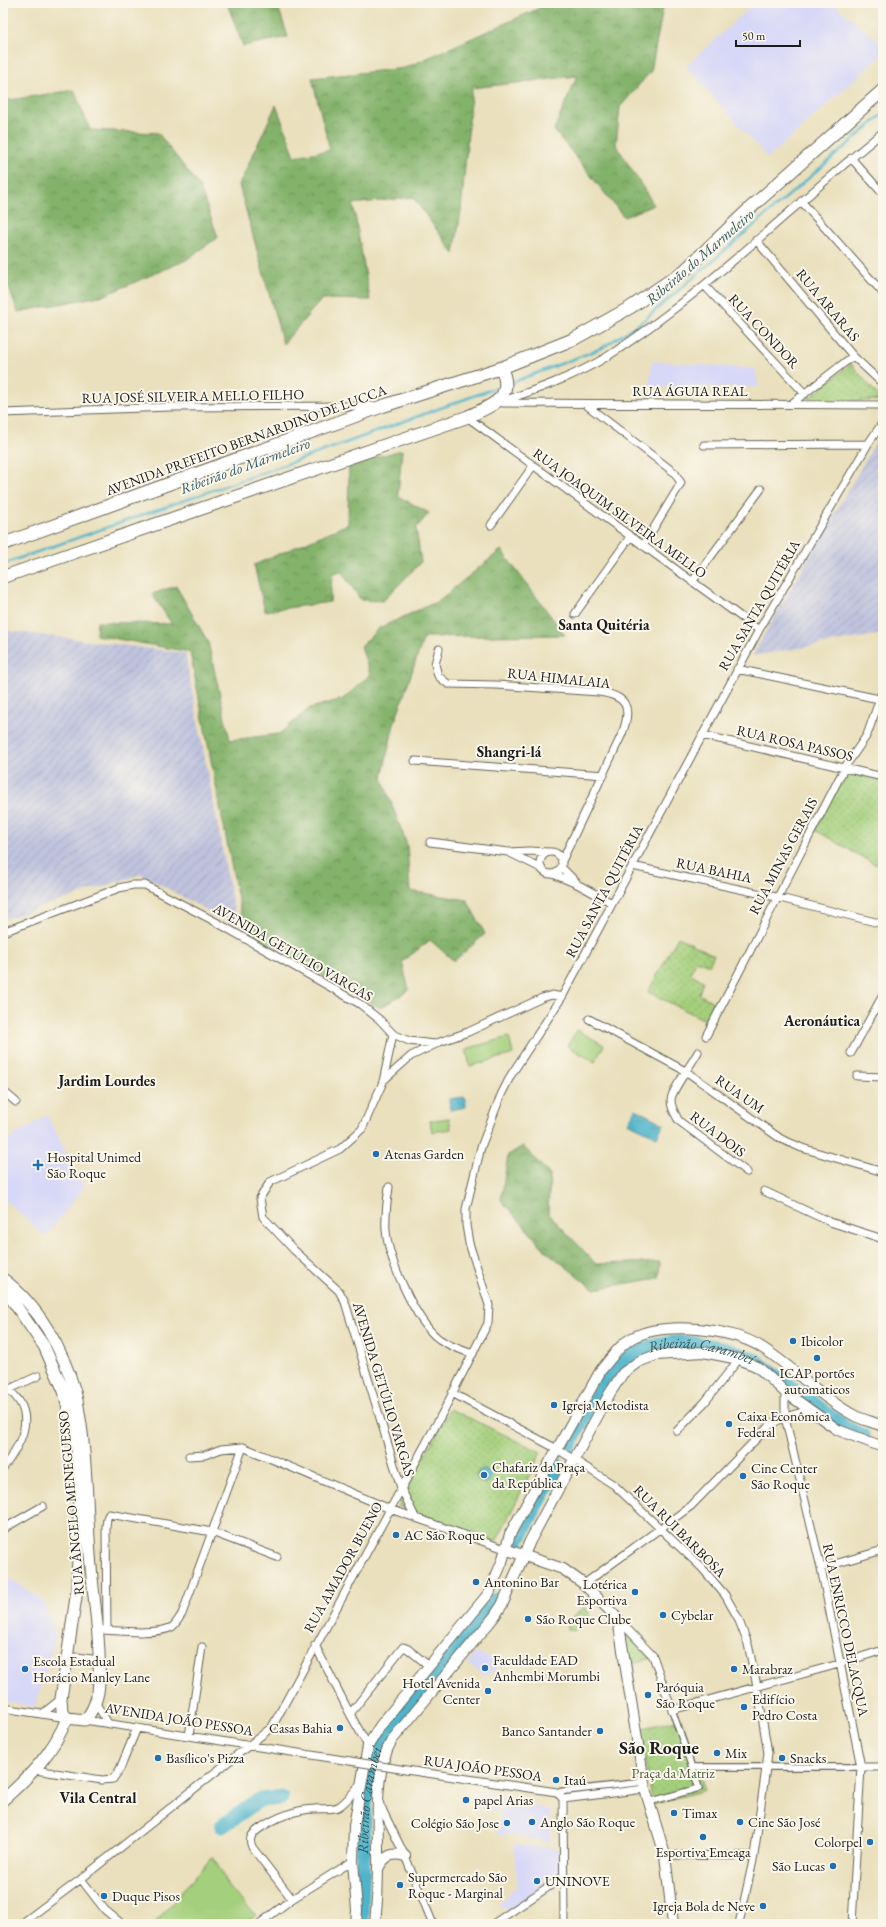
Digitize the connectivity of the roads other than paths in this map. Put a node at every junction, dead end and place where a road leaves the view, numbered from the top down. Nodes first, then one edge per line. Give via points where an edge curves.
1 (883, 90) edge
2 (883, 132) edge
3 (851, 158) junction
4 (883, 194) edge
5 (801, 201) junction
6 (756, 240) junction
7 (705, 286) junction
8 (883, 293) edge
9 (853, 356) junction
10 (501, 368) junction
11 (883, 384) edge
12 (805, 394) junction
13 (497, 403) junction
14 (585, 404) junction
15 (792, 404) junction
16 (883, 405) edge
17 (383, 406) junction
18 (3, 413) edge
19 (467, 417) junction
20 (883, 422) edge
21 (868, 444) junction
22 (704, 445) dead end
23 (533, 466) junction
24 (761, 489) dead end
25 (491, 525) dead end
26 (630, 537) junction
27 (3, 544) edge
28 (643, 546) junction
29 (3, 577) edge
30 (692, 582) junction
31 (575, 614) dead end
32 (759, 630) junction
33 (439, 649) dead end
34 (737, 670) junction
35 (883, 690) edge
36 (879, 698) junction
37 (702, 735) junction
38 (416, 761) dead end
39 (845, 767) junction
40 (604, 775) junction
41 (883, 777) edge
42 (430, 842) dead end
43 (569, 843) junction
44 (508, 852) junction
45 (551, 853) junction
46 (562, 864) junction
47 (632, 866) junction
48 (541, 868) junction
49 (553, 874) junction
50 (577, 884) junction
51 (776, 897) junction
52 (612, 902) junction
53 (883, 924) edge
54 (3, 932) edge
55 (883, 995) edge
56 (562, 997) junction
57 (589, 1019) dead end
58 (393, 1034) junction
59 (706, 1036) dead end
60 (438, 1042) junction
61 (698, 1052) dead end
62 (851, 1053) dead end
63 (687, 1072) junction
64 (858, 1076) dead end
65 (883, 1077) edge
66 (383, 1082) junction
67 (3, 1091) edge
68 (16, 1102) dead end
69 (747, 1172) dead end
70 (883, 1172) edge
71 (389, 1187) dead end
72 (764, 1191) dead end
73 (883, 1239) edge
74 (3, 1279) edge
75 (3, 1290) edge
76 (473, 1354) junction
77 (739, 1359) junction
78 (38, 1376) dead end
79 (5, 1389) edge
80 (784, 1392) junction
81 (452, 1393) junction
82 (809, 1410) junction
83 (785, 1417) junction
84 (883, 1426) edge
85 (676, 1431) dead end
86 (243, 1447) junction
87 (883, 1447) edge
88 (557, 1449) junction
89 (189, 1456) dead end
90 (573, 1458) junction
91 (3, 1468) edge
92 (401, 1488) junction
93 (44, 1506) dead end
94 (390, 1508) junction
95 (415, 1517) junction
96 (660, 1528) junction
97 (3, 1530) edge
98 (212, 1532) junction
99 (505, 1549) junction
100 (883, 1550) edge
101 (523, 1556) junction
102 (277, 1557) dead end
103 (821, 1568) junction
104 (584, 1584) junction
105 (618, 1619) junction
106 (102, 1630) junction
107 (315, 1645) junction
108 (202, 1647) dead end
109 (883, 1650) edge
110 (68, 1660) junction
111 (98, 1662) junction
112 (839, 1664) junction
113 (429, 1666) junction
114 (757, 1686) junction
115 (61, 1698) junction
116 (95, 1702) junction
117 (3, 1708) edge
118 (672, 1710) junction
119 (42, 1714) junction
120 (350, 1714) junction
121 (67, 1718) junction
122 (85, 1720) junction
123 (108, 1723) junction
124 (137, 1728) junction
125 (189, 1736) junction
126 (248, 1745) junction
127 (368, 1746) junction
128 (767, 1766) junction
129 (692, 1767) junction
130 (861, 1767) junction
131 (883, 1767) edge
132 (35, 1770) junction
133 (406, 1770) joint
134 (360, 1786) junction
135 (645, 1786) junction
136 (556, 1792) junction
137 (563, 1799) junction
138 (3, 1800) edge
139 (378, 1800) junction
140 (649, 1802) junction
141 (665, 1855) junction
142 (405, 1856) junction
143 (754, 1856) junction
144 (353, 1861) junction
145 (378, 1869) junction
146 (563, 1877) junction
147 (81, 1879) junction
148 (292, 1899) junction
149 (21, 1924) edge
150 (122, 1924) edge
151 (260, 1924) edge
152 (356, 1924) edge
153 (375, 1924) edge
154 (432, 1924) edge
155 (492, 1924) edge
156 (564, 1924) edge
157 (673, 1924) edge
158 (739, 1924) edge
159 (852, 1924) edge

1 - 10 highway, AVENIDA PREFEITO BERNARDINO DE LUCCA via 748,210 684,271 599,326 574,339
2 - 3 street
3 - 4 street
3 - 5 street
5 - 6 street
5 - 8 street
6 - 7 street
6 - 9 street, RUA ARARAS
7 - 12 street, RUA CONDOR
7 - 13 street via 608,356 550,385
9 - 11 street, RUA ARARAS
9 - 12 street
10 - 13 highway via 505,386 504,393
10 - 17 highway, AVENIDA PREFEITO BERNARDINO DE LUCCA
12 - 15 street
13 - 14 street, RUA ÁGUIA REAL
13 - 19 highway
14 - 15 street, RUA ÁGUIA REAL
14 - 28 street via 675,473 681,483
15 - 16 street, RUA ÁGUIA REAL
17 - 18 street, RUA JOSÉ SILVEIRA MELLO FILHO via 170,407
17 - 27 highway, AVENIDA PREFEITO BERNARDINO DE LUCCA
19 - 23 street, RUA JOAQUIM SILVEIRA MELLO
19 - 29 highway
20 - 21 street, RUA SANTA QUITÉRIA
21 - 22 street
21 - 32 street, RUA SANTA QUITÉRIA
23 - 25 street
23 - 26 street, RUA JOAQUIM SILVEIRA MELLO
24 - 30 street
26 - 28 street, RUA JOAQUIM SILVEIRA MELLO
26 - 31 street
28 - 30 street, RUA JOAQUIM SILVEIRA MELLO
30 - 32 street, RUA JOAQUIM SILVEIRA MELLO
32 - 34 street, RUA SANTA QUITÉRIA
33 - 40 street, RUA HIMALAIA via 435,664 438,676 448,684 599,692 619,698 626,706 628,717
34 - 36 street
34 - 37 street, RUA SANTA QUITÉRIA
35 - 36 street, RUA MINAS GERAIS
36 - 39 street, RUA MINAS GERAIS via 872,725
37 - 39 street, RUA ROSA PASSOS
37 - 47 street, RUA SANTA QUITÉRIA
38 - 40 street
39 - 41 street, RUA ROSA PASSOS
39 - 51 street, RUA MINAS GERAIS
40 - 43 street, RUA HIMALAIA
42 - 44 street
43 - 45 street, RUA HIMALAIA
43 - 46 street, RUA HIMALAIA
44 - 45 street
44 - 48 street
45 - 46 street via 559,856
45 - 48 street via 541,860
46 - 49 street via 558,872
46 - 50 street
47 - 51 street, RUA BAHIA
47 - 52 street, RUA SANTA QUITÉRIA
48 - 49 street via 548,874
49 - 50 street
50 - 52 street
51 - 53 street, RUA BAHIA
51 - 59 street, RUA MINAS GERAIS
52 - 56 street, RUA SANTA QUITÉRIA
54 - 58 street, AVENIDA GETÚLIO VARGAS via 120,888 145,885 360,1004
55 - 62 street
56 - 60 street via 552,995 542,998 468,1032
56 - 76 street, RUA SANTA QUITÉRIA via 511,1075 481,1147 466,1209 466,1225 489,1305 488,1323
57 - 63 street, RUA UM
58 - 60 street via 409,1041
58 - 66 street, AVENIDA GETÚLIO VARGAS
60 - 66 street via 412,1056
61 - 63 street, RUA DOIS
63 - 69 street, RUA DOIS via 672,1095 671,1105 674,1113 679,1120
63 - 70 street, RUA UM via 780,1139
64 - 65 street
66 - 92 street, AVENIDA GETÚLIO VARGAS via 362,1129 340,1149 270,1182 260,1198 260,1208 263,1217 294,1250 339,1291 345,1302
67 - 68 street
71 - 76 street via 386,1231 408,1297 420,1317 438,1338
72 - 73 street via 830,1222
74 - 106 main road, RUA ÂNGELO MENEGUESSO via 33,1307 64,1360 76,1393 84,1447
75 - 110 main road, RUA ÂNGELO MENEGUESSO via 15,1303 44,1346 64,1390 77,1447 77,1590
76 - 81 street, RUA SANTA QUITÉRIA
77 - 80 main road via 758,1367
77 - 85 street
77 - 90 main road via 703,1352 681,1352 656,1355 638,1362 623,1373 610,1392
78 - 79 street
79 - 91 street via 21,1402 25,1426 21,1442
80 - 82 main road
80 - 83 street, RUA ENRICCO DELACQUA
81 - 88 street, RUA RUI BARBOSA
81 - 92 street, RUA AMADOR BUENO
82 - 83 street
82 - 87 main road via 838,1430
83 - 96 street via 771,1424 760,1434 691,1506
83 - 103 street, RUA ENRICCO DELACQUA
84 - 88 main road via 858,1417 839,1406 760,1346 714,1331 695,1328 662,1329 634,1337 620,1347 601,1370
86 - 89 street
86 - 94 street
86 - 98 street
88 - 90 street, RUA RUI BARBOSA
88 - 99 main road via 510,1534
90 - 96 street, RUA RUI BARBOSA via 614,1485
90 - 101 main road
92 - 94 street, RUA AMADOR BUENO
92 - 95 street, AVENIDA GETÚLIO VARGAS
93 - 97 street
94 - 95 street
94 - 107 street, RUA AMADOR BUENO
95 - 99 street
96 - 104 street
96 - 114 street, RUA RUI BARBOSA via 702,1568 725,1596 738,1618 748,1644
98 - 102 street
98 - 106 street via 182,1614 173,1626 151,1631
98 - 106 street via 109,1514 106,1527
99 - 101 main road
99 - 113 main road via 489,1593
100 - 103 street
101 - 104 main road via 563,1569
101 - 139 main road via 502,1605 494,1617 386,1750
103 - 112 street, RUA ENRICCO DELACQUA
104 - 105 main road
105 - 118 street via 653,1656
105 - 135 main road
106 - 111 main road, RUA ÂNGELO MENEGUESSO
107 - 120 street
107 - 126 street, RUA AMADOR BUENO via 272,1726
108 - 125 street
109 - 112 street
110 - 111 main road
110 - 115 main road, RUA ÂNGELO MENEGUESSO
111 - 116 main road, RUA ÂNGELO MENEGUESSO via 100,1682
112 - 114 street
112 - 130 street, RUA ENRICCO DELACQUA
113 - 120 street via 402,1647
113 - 127 main road via 380,1726
114 - 118 street
114 - 128 street, RUA RUI BARBOSA via 768,1753
115 - 119 street
115 - 121 main road via 62,1711
116 - 122 main road, RUA ÂNGELO MENEGUESSO
116 - 123 street
117 - 119 street, AVENIDA JOÃO PESSOA
118 - 129 street
119 - 121 street, AVENIDA JOÃO PESSOA
120 - 127 street
121 - 122 main road, AVENIDA JOÃO PESSOA
121 - 132 main road
122 - 123 street, AVENIDA JOÃO PESSOA
123 - 124 street, AVENIDA JOÃO PESSOA
124 - 125 street, AVENIDA JOÃO PESSOA
124 - 132 street via 120,1769 113,1779 102,1780
125 - 126 street, AVENIDA JOÃO PESSOA
126 - 133 street, AVENIDA JOÃO PESSOA, bridge
126 - 147 street, RUA AMADOR BUENO
127 - 134 main road
128 - 129 street
128 - 130 street
128 - 143 street, RUA RUI BARBOSA
129 - 140 street via 699,1788
130 - 131 street
130 - 159 street, RUA ENRICCO DELACQUA
132 - 138 main road
133 - 136 street, RUA JOÃO PESSOA
134 - 144 main road via 354,1826
134 - 148 street via 336,1808 290,1813 269,1822 250,1839 252,1846
135 - 136 street, RUA JOÃO PESSOA
135 - 137 street
135 - 140 main road
136 - 137 street, RUA JOÃO PESSOA
137 - 146 street
139 - 142 street
139 - 145 main road
140 - 141 main road
141 - 143 street
141 - 157 main road
142 - 145 main road via 388,1856
142 - 154 street
143 - 158 street, RUA RUI BARBOSA
144 - 148 street
144 - 152 main road
145 - 153 main road
146 - 155 street
146 - 156 street
147 - 149 street, RUA AMADOR BUENO
147 - 150 street via 105,1910
148 - 151 street

